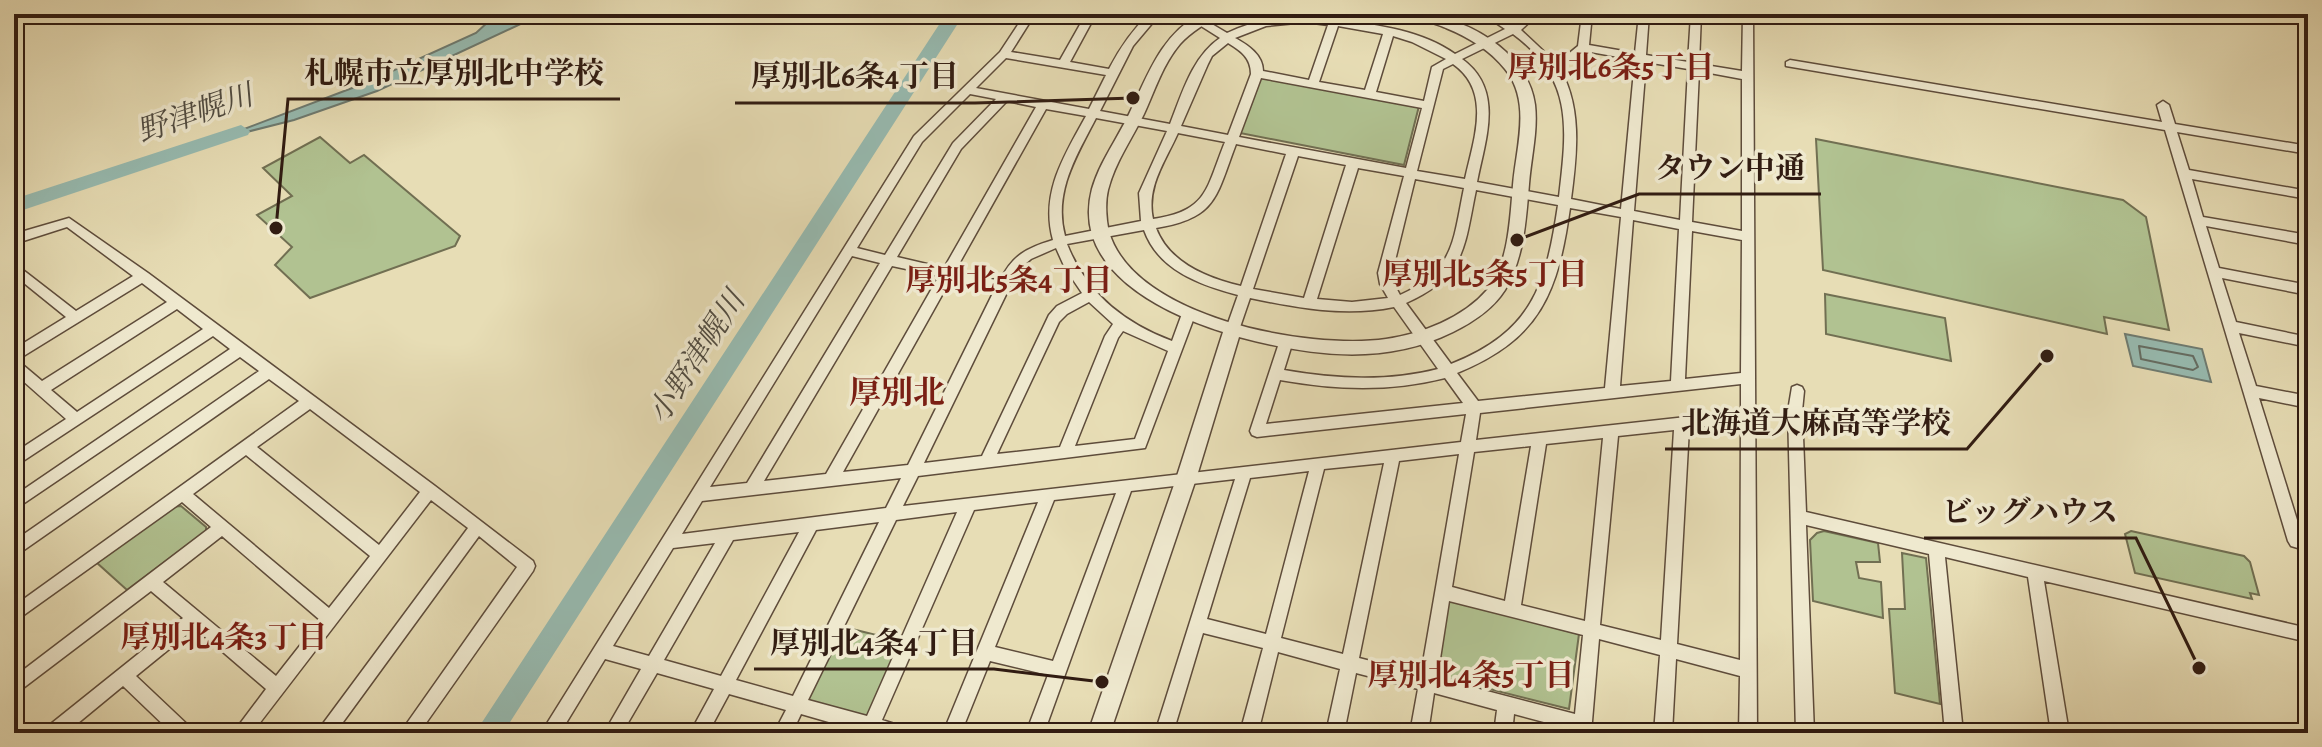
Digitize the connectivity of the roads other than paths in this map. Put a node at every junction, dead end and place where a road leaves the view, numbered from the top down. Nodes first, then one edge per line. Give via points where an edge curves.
1 (1030, 14) edge
2 (1091, 14) edge
3 (1155, 14) edge
4 (1420, 14) edge
5 (1488, 14) edge
6 (1533, 14) edge
7 (1587, 14) edge
8 (1644, 14) edge
9 (1696, 14) edge
10 (1748, 14) edge
11 (1198, 16) edge
12 (1336, 18) edge
13 (1513, 29) junction
14 (1389, 33) junction
15 (1227, 37) junction
16 (1483, 43) junction
17 (1583, 47) junction
18 (1004, 54) junction
19 (1454, 57) junction
20 (1640, 57) junction
21 (1549, 63) junction
22 (1790, 64) dead end
23 (1063, 65) junction
24 (1693, 66) junction
25 (1113, 73) junction
26 (1257, 74) junction
27 (1748, 76) junction
28 (1313, 84) junction
29 (968, 90) junction
30 (1370, 94) junction
31 (1004, 97) junction
32 (1043, 104) junction
33 (1427, 105) junction
34 (2163, 105) dead end
35 (1093, 113) junction
36 (1133, 121) junction
37 (2171, 127) junction
38 (1174, 129) junction
39 (1232, 140) junction
40 (2308, 150) edge
41 (1293, 152) junction
42 (1353, 163) junction
43 (2184, 173) junction
44 (1411, 174) junction
45 (1471, 186) junction
46 (1518, 194) junction
47 (2308, 195) edge
48 (1563, 204) junction
49 (1627, 214) junction
50 (2198, 220) junction
51 (1149, 225) junction
52 (1685, 225) junction
53 (1103, 234) junction
54 (1748, 237) junction
55 (14, 239) edge
56 (2308, 240) edge
57 (1060, 242) junction
58 (849, 251) junction
59 (889, 260) junction
60 (14, 268) edge
61 (2214, 272) junction
62 (945, 273) junction
63 (143, 276) junction
64 (1002, 286) junction
65 (2308, 290) edge
66 (1245, 293) junction
67 (1090, 295) junction
68 (1397, 301) junction
69 (178, 302) junction
70 (1309, 304) junction
71 (1188, 315) junction
72 (76, 318) junction
73 (1122, 323) junction
74 (2231, 326) junction
75 (214, 329) junction
76 (1233, 329) junction
77 (1424, 338) junction
78 (1286, 341) junction
79 (2308, 342) edge
80 (1176, 348) junction
81 (241, 349) junction
82 (14, 356) edge
83 (14, 365) edge
84 (270, 371) junction
85 (1447, 371) junction
86 (1275, 374) junction
87 (1747, 378) junction
88 (1678, 385) junction
89 (41, 389) junction
90 (2249, 390) junction
91 (1797, 391) dead end
92 (1612, 394) junction
93 (310, 401) junction
94 (2308, 402) edge
95 (1474, 407) junction
96 (1747, 416) junction
97 (76, 420) junction
98 (1682, 423) junction
99 (1611, 431) junction
100 (1539, 440) junction
101 (246, 447) junction
102 (1468, 448) junction
103 (1065, 452) junction
104 (1393, 456) junction
105 (14, 461) edge
106 (987, 461) junction
107 (1318, 464) junction
108 (912, 470) junction
109 (1244, 473) junction
110 (831, 479) junction
111 (1186, 479) junction
112 (1126, 485) junction
113 (752, 488) junction
114 (430, 490) junction
115 (182, 493) junction
116 (1049, 494) junction
117 (697, 495) junction
118 (969, 503) junction
119 (14, 504) edge
120 (890, 513) junction
121 (1799, 517) junction
122 (812, 523) junction
123 (478, 526) junction
124 (223, 527) junction
125 (728, 535) junction
126 (668, 542) junction
127 (2308, 544) edge
128 (14, 550) edge
129 (1936, 550) junction
130 (380, 555) junction
131 (2035, 573) junction
132 (152, 582) junction
133 (1442, 592) junction
134 (1512, 610) junction
135 (14, 615) edge
136 (195, 618) junction
137 (330, 619) junction
138 (1198, 624) junction
139 (1591, 629) junction
140 (2308, 635) edge
141 (1272, 644) junction
142 (1666, 649) junction
143 (601, 650) junction
144 (985, 652) junction
145 (1350, 664) junction
146 (653, 665) junction
147 (1058, 670) junction
148 (1748, 670) junction
149 (124, 676) junction
150 (1427, 683) junction
151 (725, 685) junction
152 (14, 687) edge
153 (277, 688) junction
154 (796, 705) junction
155 (1506, 705) junction
156 (870, 729) edge
157 (1582, 729) edge
158 (53, 733) edge
159 (184, 733) edge
160 (242, 733) edge
161 (325, 733) edge
162 (409, 733) edge
163 (550, 733) edge
164 (613, 733) edge
165 (699, 733) edge
166 (783, 733) edge
167 (898, 733) edge
168 (952, 733) edge
169 (1035, 733) edge
170 (1099, 733) edge
171 (1164, 733) edge
172 (1249, 733) edge
173 (1335, 733) edge
174 (1419, 733) edge
175 (1503, 733) edge
176 (1663, 733) edge
177 (1748, 733) edge
178 (1805, 733) edge
179 (1954, 733) edge
180 (2060, 733) edge

1 - 18 street
2 - 23 street
3 - 25 street via 1129,42
4 - 16 street
5 - 13 street
6 - 13 street
7 - 17 street
8 - 20 street
9 - 24 street
10 - 27 street
11 - 15 street
11 - 36 street via 1167,47
12 - 14 street
12 - 15 street via 1277,20
12 - 28 street
13 - 16 street
13 - 21 street
14 - 19 street
14 - 30 street
15 - 26 street via 1252,55
15 - 38 street via 1203,61
16 - 19 street
16 - 46 street via 1508,65 1525,92 1529,116
17 - 20 street
17 - 21 street
18 - 23 street
18 - 29 street
19 - 33 street via 1438,67
19 - 45 street via 1472,74 1485,102
20 - 24 street
20 - 49 street
21 - 48 street via 1565,90 1572,120
22 - 37 street
23 - 25 street
24 - 27 street
24 - 52 street
25 - 35 street
26 - 28 street
26 - 39 street
27 - 54 street
28 - 30 street
29 - 31 street
29 - 58 street via 918,139
30 - 33 street
31 - 32 street
31 - 59 street via 957,146
32 - 35 street
32 - 62 street
33 - 44 street
34 - 37 street
35 - 36 street
35 - 57 street via 1056,193
36 - 38 street
36 - 53 street via 1098,199
37 - 40 street
37 - 43 street
38 - 39 street
38 - 51 street via 1145,192
39 - 41 street
39 - 51 street via 1204,206 1176,220
41 - 42 street
41 - 66 street
42 - 44 street
42 - 70 street
43 - 47 street
43 - 50 street
44 - 45 street
44 - 68 street via 1385,273
45 - 46 street
45 - 68 street via 1451,264 1419,292
46 - 48 street
46 - 77 street via 1512,252 1499,285 1475,311
48 - 49 street
48 - 85 street via 1548,284 1534,311 1500,345
49 - 52 street
49 - 92 street
50 - 56 street
50 - 61 street
51 - 53 street
51 - 66 street via 1161,249 1181,268
52 - 54 street
52 - 88 street
53 - 57 street
53 - 71 street via 1129,277
54 - 87 street
55 - 63 street via 69,222
57 - 64 street via 1021,258
57 - 67 street
58 - 59 street
58 - 117 street
59 - 62 street
59 - 113 street
60 - 72 street
61 - 65 street
61 - 74 street
62 - 64 street
62 - 110 street
63 - 69 street
63 - 72 street
64 - 108 street
66 - 70 street
66 - 76 street
67 - 73 street
67 - 106 street via 1054,319
68 - 70 street via 1358,309
68 - 77 street
69 - 75 street
69 - 89 street
71 - 76 street
71 - 80 street
72 - 82 street
73 - 80 street
73 - 103 street
74 - 79 street
74 - 90 street
75 - 81 street
75 - 97 street
76 - 78 street
76 - 111 street
77 - 78 street via 1376,349
77 - 85 street
78 - 86 street
80 - 103 street via 1140,444
81 - 84 street
81 - 119 street
83 - 89 street
84 - 93 street
84 - 128 street
85 - 86 street via 1358,386
85 - 95 street
86 - 95 street via 1257,431
87 - 88 street
87 - 96 street
88 - 92 street
89 - 97 street
90 - 94 street
90 - 127 street via 2296,541
91 - 121 street
92 - 95 street
93 - 101 street
93 - 114 street
95 - 102 street
96 - 98 street
96 - 148 street
97 - 105 street
98 - 99 street
98 - 142 street
99 - 100 street
99 - 139 street
100 - 102 street
100 - 134 street
101 - 115 street
101 - 130 street
102 - 104 street
102 - 133 street
103 - 106 street
104 - 107 street
104 - 145 street
106 - 108 street
107 - 109 street
107 - 141 street
108 - 110 street
108 - 120 street
109 - 111 street
109 - 138 street
110 - 113 street
111 - 112 street
111 - 170 street
112 - 116 street
112 - 147 street
113 - 117 street
114 - 123 street
114 - 130 street
115 - 124 street
115 - 135 street
116 - 118 street
116 - 144 street
117 - 126 street
118 - 120 street
118 - 156 street
120 - 122 street
120 - 154 street
121 - 129 street
121 - 178 street
122 - 125 street
122 - 151 street
123 - 161 street
123 - 162 street via 527,566
124 - 132 street
124 - 137 street
125 - 126 street
125 - 146 street
126 - 143 street
129 - 131 street
129 - 179 street
130 - 137 street
131 - 140 street
131 - 180 street
132 - 136 street
132 - 152 street
133 - 134 street
133 - 150 street
134 - 139 street
136 - 149 street
136 - 153 street
137 - 153 street
138 - 141 street
138 - 171 street
139 - 142 street
139 - 157 street
141 - 145 street
141 - 172 street
142 - 148 street
142 - 176 street
143 - 146 street
143 - 163 street
144 - 147 street
144 - 168 street
145 - 150 street
145 - 173 street
146 - 151 street
146 - 164 street
147 - 169 street
148 - 177 street
149 - 158 street
149 - 159 street
150 - 155 street
150 - 174 street
151 - 154 street
151 - 165 street
153 - 160 street
154 - 156 street
154 - 166 street
155 - 157 street
155 - 175 street
156 - 167 street

